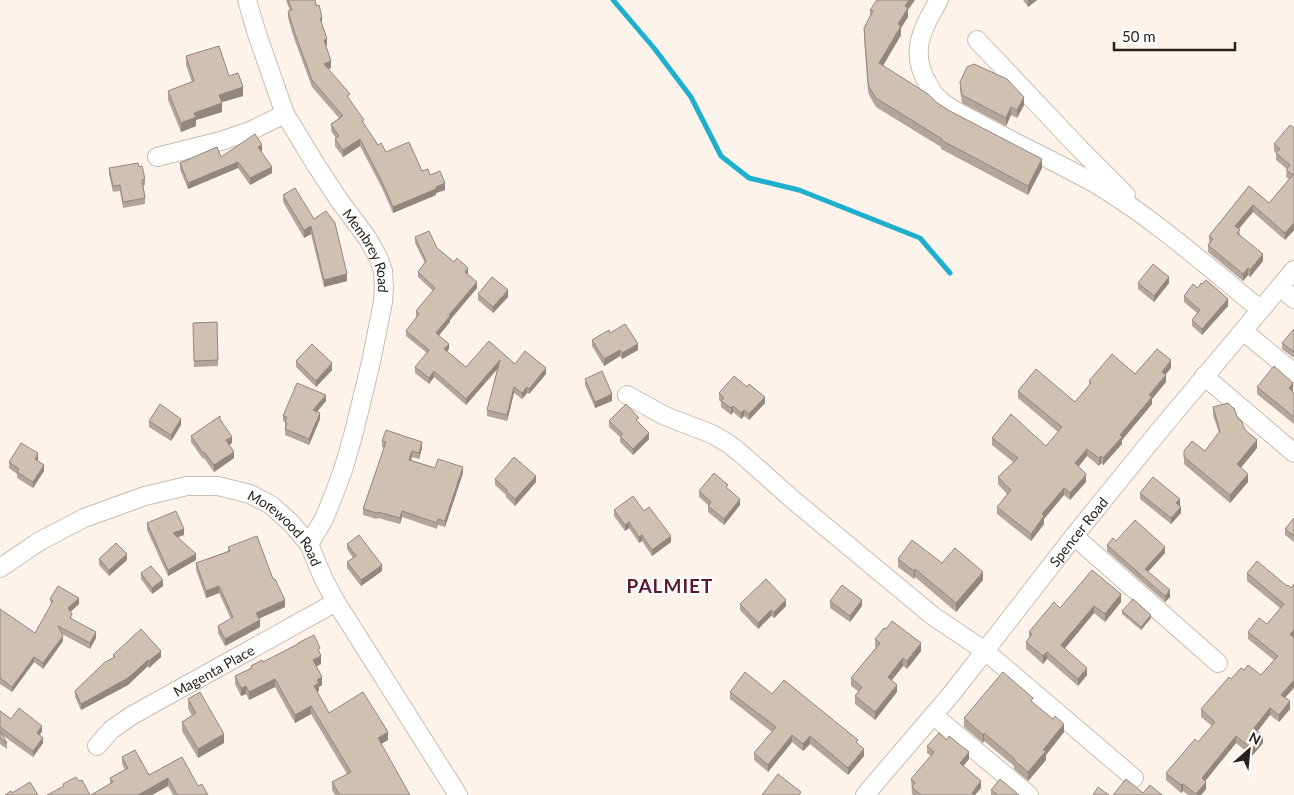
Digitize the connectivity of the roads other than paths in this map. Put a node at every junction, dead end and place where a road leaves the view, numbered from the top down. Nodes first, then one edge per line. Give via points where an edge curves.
1 (247, 0) edge
2 (939, 0) edge
3 (977, 40) dead end
4 (285, 114) junction
5 (157, 157) dead end
6 (1158, 227) junction
7 (1294, 270) edge
8 (1280, 287) junction
9 (1294, 299) edge
10 (1260, 310) junction
11 (1243, 331) junction
12 (1294, 373) edge
13 (1204, 376) junction
14 (627, 395) dead end
15 (1294, 453) edge
16 (1074, 536) junction
17 (309, 544) junction
18 (0, 568) edge
19 (336, 602) junction
20 (985, 651) junction
21 (1218, 663) dead end
22 (933, 715) junction
23 (97, 746) dead end
24 (1134, 778) dead end
25 (458, 795) edge
26 (865, 795) edge
27 (1029, 795) edge

1 - 4 street, Membrey Road
2 - 6 street via 920,41 918,58 934,94 950,108 1100,187
3 - 6 street
4 - 5 street via 228,138
4 - 17 street, Membrey Road via 378,256 384,287 372,362 343,470 324,519
6 - 10 street
7 - 8 street, Spencer Road
8 - 9 street
8 - 10 street, Spencer Road
10 - 11 street, Spencer Road
11 - 12 street
11 - 13 street, Spencer Road
13 - 15 street
13 - 16 street, Spencer Road
14 - 20 street via 729,444 933,616
16 - 20 street, Spencer Road
16 - 21 street
17 - 18 street, Morewood Road via 271,505 250,494 218,486 187,486 145,496 84,518 40,540
17 - 19 street, Morewood Road
19 - 23 street, Magenta Place via 131,716 110,730
19 - 25 street, Morewood Road
20 - 22 street, Spencer Road
20 - 24 street
22 - 26 street, Spencer Road
22 - 27 street

